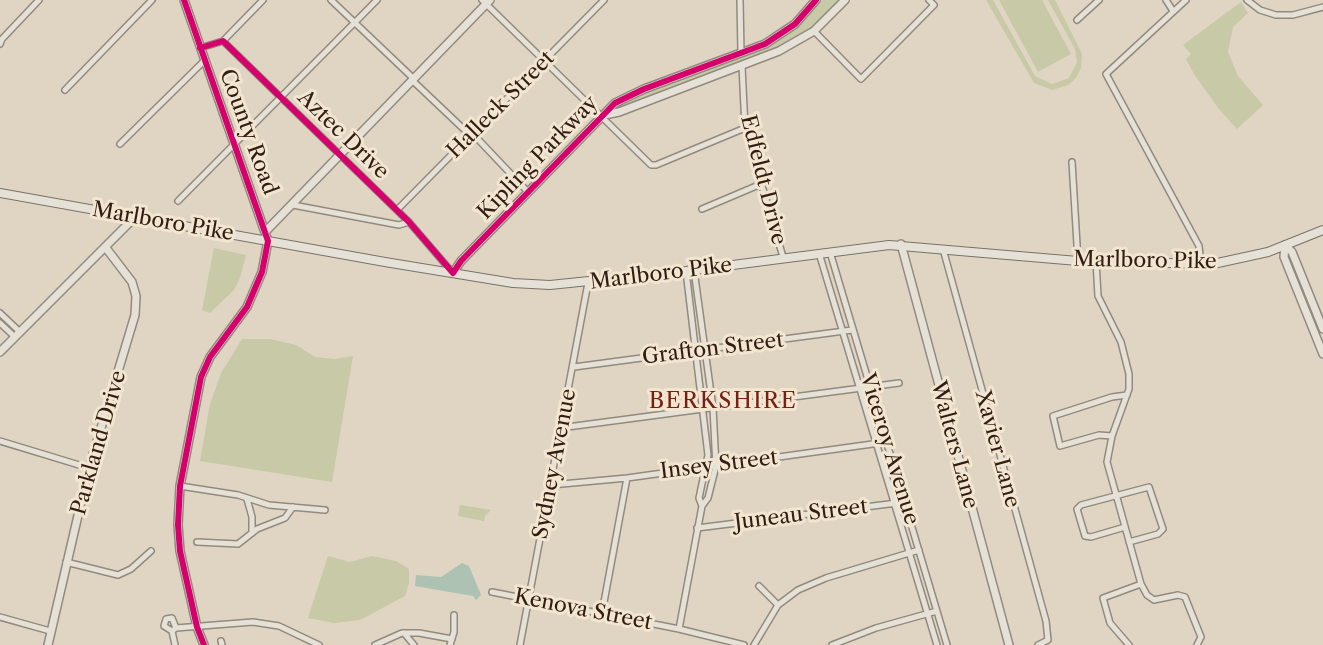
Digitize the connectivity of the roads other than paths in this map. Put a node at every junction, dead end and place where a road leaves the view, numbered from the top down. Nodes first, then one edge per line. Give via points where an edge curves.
1 (39, 0) edge
2 (152, 0) edge
3 (184, 0) edge
4 (263, 0) edge
5 (331, 0) edge
6 (377, 0) edge
7 (604, 0) edge
8 (740, 0) edge
9 (816, 0) edge
10 (845, 0) edge
11 (1099, 0) edge
12 (1166, 0) edge
13 (1186, 0) edge
14 (1247, 0) edge
15 (486, 1) edge
16 (932, 2) edge
17 (1323, 7) edge
18 (1173, 11) junction
19 (1077, 20) dead end
20 (355, 23) junction
21 (813, 31) junction
22 (223, 41) junction
23 (0, 44) edge
24 (200, 48) junction
25 (741, 53) junction
26 (205, 60) junction
27 (544, 61) junction
28 (742, 66) junction
29 (414, 80) junction
30 (65, 90) dead end
31 (281, 97) junction
32 (600, 116) junction
33 (745, 128) junction
34 (472, 135) junction
35 (120, 144) dead end
36 (235, 144) junction
37 (339, 155) junction
38 (1072, 162) dead end
39 (761, 184) junction
40 (528, 192) junction
41 (0, 194) edge
42 (178, 201) dead end
43 (293, 205) junction
44 (702, 209) dead end
45 (397, 210) junction
46 (135, 217) junction
47 (409, 222) junction
48 (1323, 230) edge
49 (266, 231) junction
50 (268, 241) junction
51 (901, 244) junction
52 (1285, 245) junction
53 (943, 247) junction
54 (106, 248) junction
55 (830, 252) junction
56 (819, 253) junction
57 (783, 257) junction
58 (1078, 261) junction
59 (1096, 261) junction
60 (1202, 264) junction
61 (690, 271) junction
62 (453, 273) junction
63 (588, 283) junction
64 (0, 313) edge
65 (4, 323) edge
66 (1323, 328) edge
67 (852, 330) junction
68 (843, 331) junction
69 (18, 334) junction
70 (705, 350) junction
71 (696, 351) junction
72 (0, 352) edge
73 (1323, 354) edge
74 (574, 367) junction
75 (899, 383) dead end
76 (870, 387) junction
77 (860, 388) junction
78 (1127, 395) junction
79 (713, 408) junction
80 (703, 409) junction
81 (560, 428) junction
82 (1112, 436) junction
83 (0, 441) edge
84 (886, 442) junction
85 (876, 444) junction
86 (716, 466) junction
87 (705, 467) junction
88 (89, 468) junction
89 (627, 478) junction
90 (551, 485) junction
91 (180, 486) junction
92 (1116, 495) junction
93 (247, 499) junction
94 (904, 502) junction
95 (894, 504) junction
96 (702, 506) junction
97 (292, 507) junction
98 (325, 510) dead end
99 (1125, 527) junction
100 (698, 528) junction
101 (252, 532) junction
102 (197, 542) dead end
103 (1129, 542) junction
104 (919, 550) junction
105 (152, 551) dead end
106 (909, 553) junction
107 (66, 562) junction
108 (1141, 584) junction
109 (759, 586) dead end
110 (492, 592) dead end
111 (528, 599) junction
112 (778, 605) junction
113 (937, 611) junction
114 (602, 613) junction
115 (928, 614) junction
116 (454, 615) dead end
117 (0, 616) edge
118 (197, 627) junction
119 (679, 628) junction
120 (50, 631) junction
121 (404, 633) junction
122 (303, 642) edge
123 (451, 642) edge
124 (48, 645) edge
125 (175, 645) edge
126 (198, 645) edge
127 (204, 645) edge
128 (319, 645) edge
129 (375, 645) edge
130 (414, 645) edge
131 (520, 645) edge
132 (744, 645) edge
133 (754, 645) edge
134 (832, 645) edge
135 (937, 645) edge
136 (947, 645) edge
137 (1009, 645) edge
138 (1038, 645) edge
139 (1128, 645) edge
140 (1197, 645) edge

1 - 23 street
2 - 30 street
3 - 24 street, County Road
4 - 22 street
5 - 20 street
6 - 20 street
7 - 27 street, Halleck Street
8 - 25 street
9 - 25 street, Kipling Parkway via 786,31
10 - 21 street, Kipling Parkway
11 - 19 street
12 - 18 street
13 - 18 street
14 - 17 street via 1276,15
15 - 27 street
15 - 29 street
16 - 21 street via 861,79
18 - 60 street via 1106,74 1199,246
20 - 29 street
20 - 31 street
21 - 28 street, Kipling Parkway via 787,48
22 - 24 street
22 - 31 street, Aztec Drive
24 - 26 street, County Road
25 - 32 street, Kipling Parkway via 626,97
26 - 35 street
26 - 36 street, County Road
27 - 32 street
27 - 34 street, Halleck Street
28 - 32 street, Kipling Parkway
28 - 33 street, Edfeldt Drive
29 - 34 street
29 - 37 street
31 - 36 street
31 - 37 street, Aztec Drive
32 - 33 street via 648,163 656,165
32 - 40 street, Kipling Parkway
33 - 39 street, Edfeldt Drive
34 - 40 street
34 - 45 street, Halleck Street
36 - 42 street
36 - 49 street, County Road
37 - 43 street
37 - 45 street, Aztec Drive
38 - 58 street
39 - 44 street
39 - 57 street, Edfeldt Drive
40 - 62 street, Kipling Parkway
41 - 46 main road, Marlboro Pike
43 - 47 street via 399,225
43 - 49 street
45 - 47 street, Aztec Drive
46 - 50 main road, Marlboro Pike
46 - 54 street
47 - 62 street, Aztec Drive
48 - 52 main road, Marlboro Pike
49 - 50 street, County Road
50 - 62 main road, Marlboro Pike
50 - 91 street via 262,272 247,307 210,357 201,377
51 - 53 main road, Marlboro Pike
51 - 55 main road, Marlboro Pike
51 - 137 street, Walters Lane
52 - 60 main road, Marlboro Pike via 1239,260
52 - 66 street via 1292,252
52 - 73 street via 1284,257
53 - 58 main road, Marlboro Pike
53 - 138 street, Xavier Lane via 1046,621 1048,640
54 - 69 street
54 - 88 street, Parkland Drive via 132,282 136,307
55 - 56 main road, Marlboro Pike
55 - 67 street, Viceroy Avenue
56 - 57 main road, Marlboro Pike
56 - 68 street, Viceroy Avenue
57 - 61 main road, Marlboro Pike
58 - 59 main road, Marlboro Pike
59 - 60 main road, Marlboro Pike
59 - 78 street via 1098,296 1126,356
61 - 63 main road, Marlboro Pike
61 - 70 street
61 - 71 street
62 - 63 main road, Marlboro Pike via 528,284
63 - 74 street, Sydney Avenue
64 - 65 street
65 - 69 street
67 - 68 street, Grafton Street
67 - 76 street, Viceroy Avenue
68 - 70 street, Grafton Street
68 - 77 street, Viceroy Avenue
69 - 72 street
70 - 71 street, Grafton Street
70 - 79 street
71 - 74 street, Grafton Street
71 - 80 street
74 - 81 street, Sydney Avenue
75 - 76 street
76 - 77 street
76 - 84 street, Viceroy Avenue
77 - 79 street
77 - 85 street, Viceroy Avenue
78 - 82 street
78 - 82 street via 1053,416 1060,446 1099,435
79 - 80 street
79 - 86 street
80 - 81 street
80 - 87 street via 708,455
81 - 90 street, Sydney Avenue
82 - 92 street via 1107,462
83 - 88 street
84 - 85 street, Insey Street
84 - 94 street, Viceroy Avenue
85 - 86 street, Insey Street
85 - 95 street, Viceroy Avenue
86 - 87 street, Insey Street
86 - 96 street via 708,498
87 - 89 street, Insey Street
87 - 96 street via 699,498
88 - 107 street, Parkland Drive
89 - 90 street, Insey Street
89 - 114 street
90 - 111 street, Sydney Avenue
91 - 93 street
91 - 118 street via 180,551
92 - 99 street
92 - 99 street via 1077,509 1085,536
92 - 103 street via 1149,487 1162,526 1158,534
93 - 97 street
93 - 101 street
94 - 95 street, Juneau Street
94 - 104 street, Viceroy Avenue
95 - 100 street, Juneau Street
95 - 106 street, Viceroy Avenue
96 - 100 street
97 - 98 street
97 - 101 street via 285,518
99 - 103 street
100 - 119 street
101 - 102 street via 238,544
103 - 108 street
104 - 106 street
104 - 113 street, Viceroy Avenue
105 - 107 street via 118,575
106 - 112 street via 812,583
106 - 115 street, Viceroy Avenue
107 - 120 street, Parkland Drive
108 - 139 street via 1103,598 1110,623
108 - 140 street via 1154,600 1185,597 1201,637
109 - 112 street
110 - 111 street, Kenova Street
111 - 114 street, Kenova Street
111 - 131 street, Sydney Avenue
112 - 133 street
113 - 115 street
113 - 136 street, Viceroy Avenue
114 - 119 street, Kenova Street
115 - 134 street
115 - 135 street, Viceroy Avenue
116 - 123 street
117 - 120 street
118 - 122 street via 266,623 286,629
118 - 125 street via 174,629
118 - 126 street
118 - 127 street
119 - 132 street, Kenova Street
120 - 124 street, Parkland Drive
121 - 123 street
121 - 129 street
121 - 130 street
122 - 128 street

